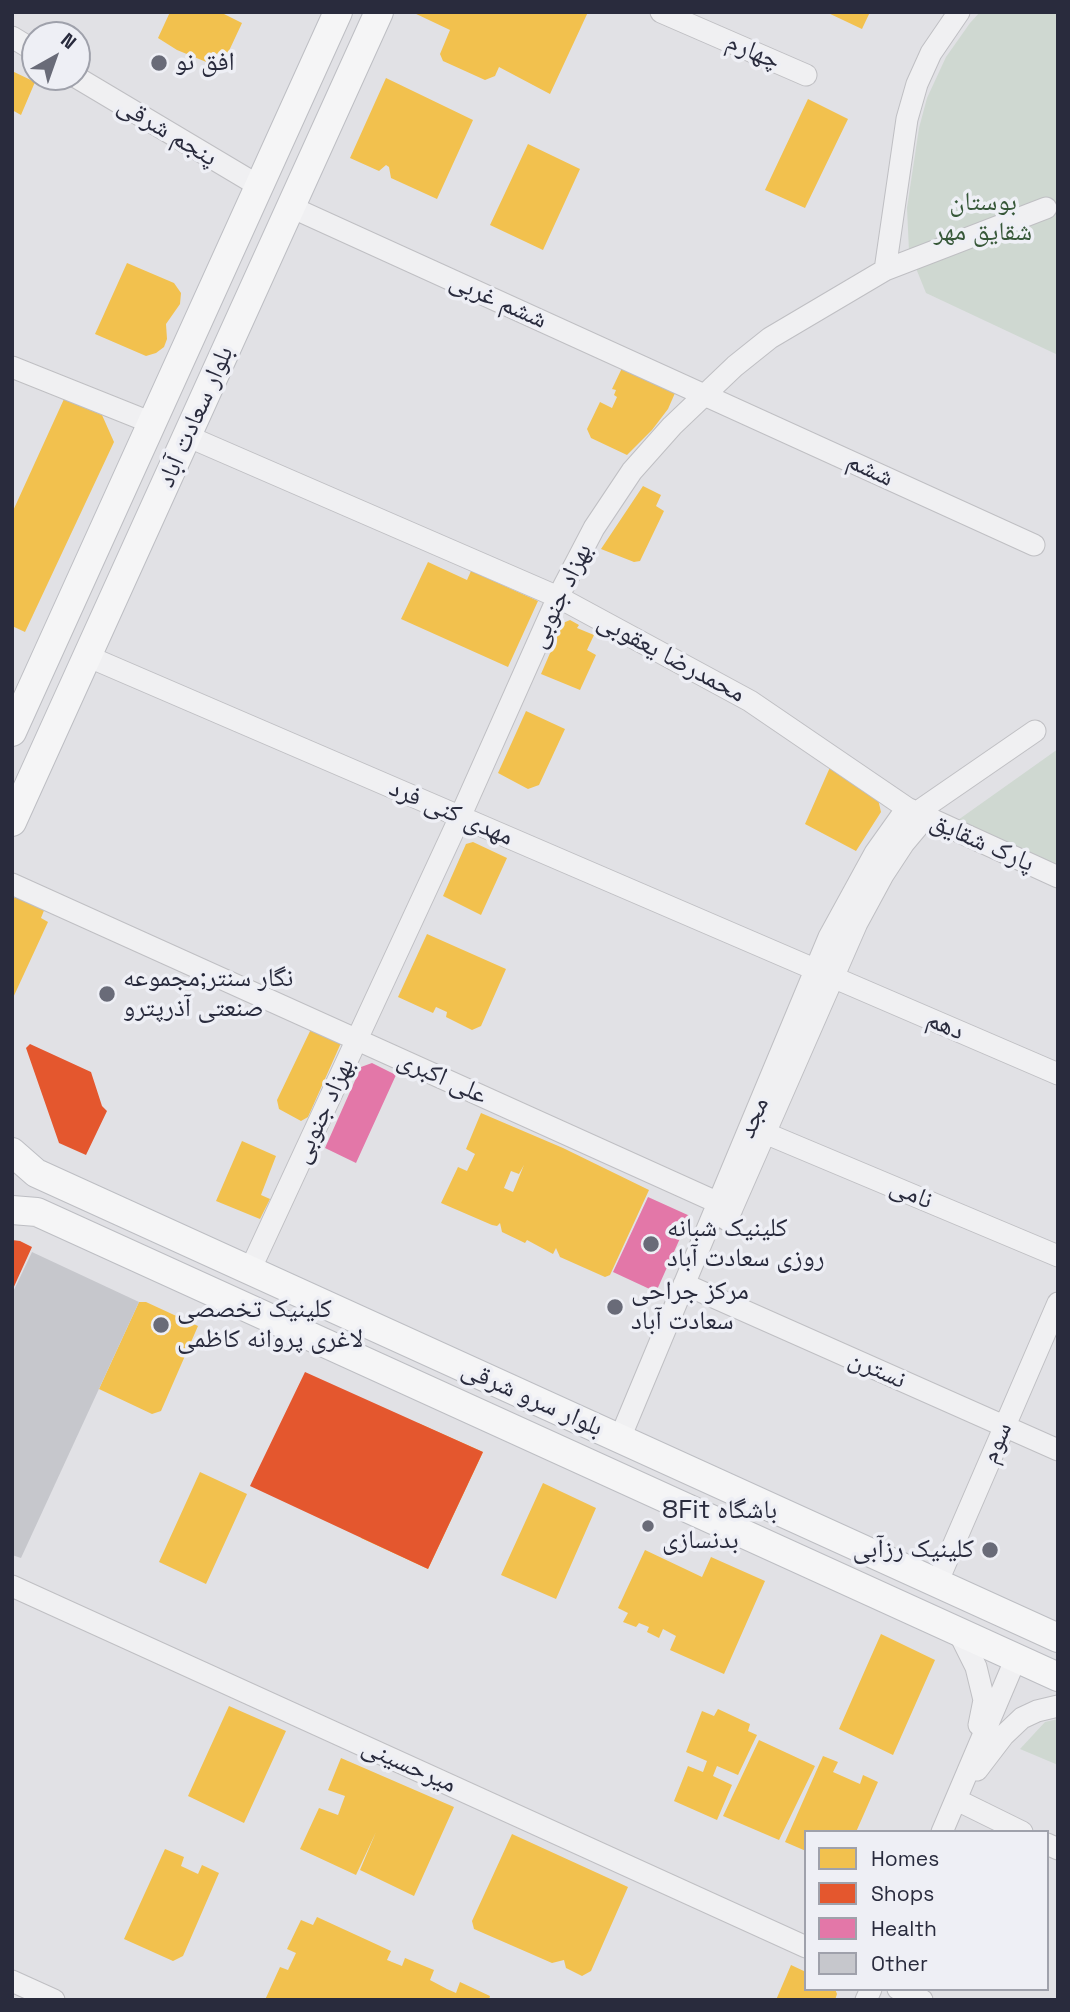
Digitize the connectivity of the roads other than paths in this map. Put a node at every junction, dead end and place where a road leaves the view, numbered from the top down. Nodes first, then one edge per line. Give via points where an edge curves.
1 (338, 12) edge
2 (379, 12) edge
3 (661, 12) edge
4 (959, 12) edge
5 (806, 75) dead end
6 (91, 86) edge
7 (259, 187) junction
8 (291, 207) junction
9 (1046, 208) dead end
10 (885, 270) junction
11 (12, 367) edge
12 (705, 394) junction
13 (152, 423) junction
14 (187, 436) junction
15 (126, 481) junction
16 (158, 501) junction
17 (1034, 545) dead end
18 (558, 597) junction
19 (87, 656) junction
20 (1035, 731) dead end
21 (12, 732) edge
22 (916, 813) junction
23 (460, 817) junction
24 (12, 822) edge
25 (1058, 877) edge
26 (12, 884) edge
27 (824, 974) junction
28 (357, 1040) junction
29 (1058, 1074) edge
30 (758, 1129) junction
31 (12, 1152) edge
32 (725, 1205) junction
33 (12, 1210) edge
34 (1058, 1255) edge
35 (250, 1270) junction
36 (690, 1287) junction
37 (1058, 1303) edge
38 (1004, 1427) junction
39 (625, 1441) junction
40 (1058, 1450) edge
41 (937, 1583) junction
42 (12, 1586) edge
43 (1031, 1626) junction
44 (958, 1631) junction
45 (1058, 1637) edge
46 (1016, 1658) junction
47 (1058, 1677) edge
48 (1058, 1706) edge
49 (957, 1801) junction
50 (944, 1830) edge
51 (1018, 1830) edge
52 (804, 1946) edge
53 (12, 1981) edge
54 (902, 1991) edge
55 (54, 2000) edge
56 (922, 2000) edge

1 - 7 main road, بلوار سعادت آباد
2 - 8 main road, بلوار سعادت آباد
3 - 5 street, چهارم
4 - 10 street via 931,53 907,119
6 - 7 street, پنجم شرقی
7 - 13 main road, بلوار سعادت آباد
8 - 12 street, ششم غربی
8 - 14 main road, بلوار سعادت آباد
9 - 10 street, بهزاد جنوبی
10 - 12 street, بهزاد جنوبی via 770,338
11 - 13 street
12 - 17 street, ششم
12 - 18 street, بهزاد جنوبی via 632,471 594,528
13 - 15 main road, بلوار سعادت آباد
14 - 16 main road, بلوار سعادت آباد
14 - 18 street, محمدرضا یعقوبی
15 - 16 main road via 136,498
15 - 21 main road, بلوار سعادت آباد
16 - 19 main road, بلوار سعادت آباد
18 - 22 street, محمدرضا یعقوبی via 750,701
18 - 23 street, بهزاد جنوبی
19 - 23 street, مهدی کنی فرد
19 - 24 main road, بلوار سعادت آباد
20 - 22 street, مجد
22 - 25 street, پارک شقایق
22 - 27 street, مجد
23 - 27 street, مهدی کنی فرد
23 - 28 street, بهزاد جنوبی
26 - 28 street, علی اکبری
27 - 29 street, دهم
27 - 30 street, مجد
28 - 32 street, علی اکبری
28 - 35 street, بهزاد جنوبی
30 - 32 street, مجد
30 - 34 street, نامی
31 - 35 main road, بلوار سرو شرقی via 36,1173
32 - 36 street, مجد
33 - 44 main road, بلوار سرو شرقی via 37,1212
35 - 39 main road, بلوار سرو شرقی
36 - 38 street, نسترن
36 - 39 street, مجد
37 - 38 street, سوم
38 - 40 street, نسترن
38 - 41 street, سوم
39 - 41 main road, بلوار سرو شرقی
41 - 43 main road, بلوار سرو شرقی
42 - 52 street, میرحسینی
43 - 45 main road, بلوار سرو شرقی
43 - 46 main road
44 - 46 main road, بلوار سرو شرقی
44 - 49 street via 984,1700
46 - 47 main road, بلوار سرو شرقی
46 - 49 street
48 - 49 street via 1022,1718 1003,1735
49 - 50 street
49 - 51 street
53 - 55 street
54 - 56 street

